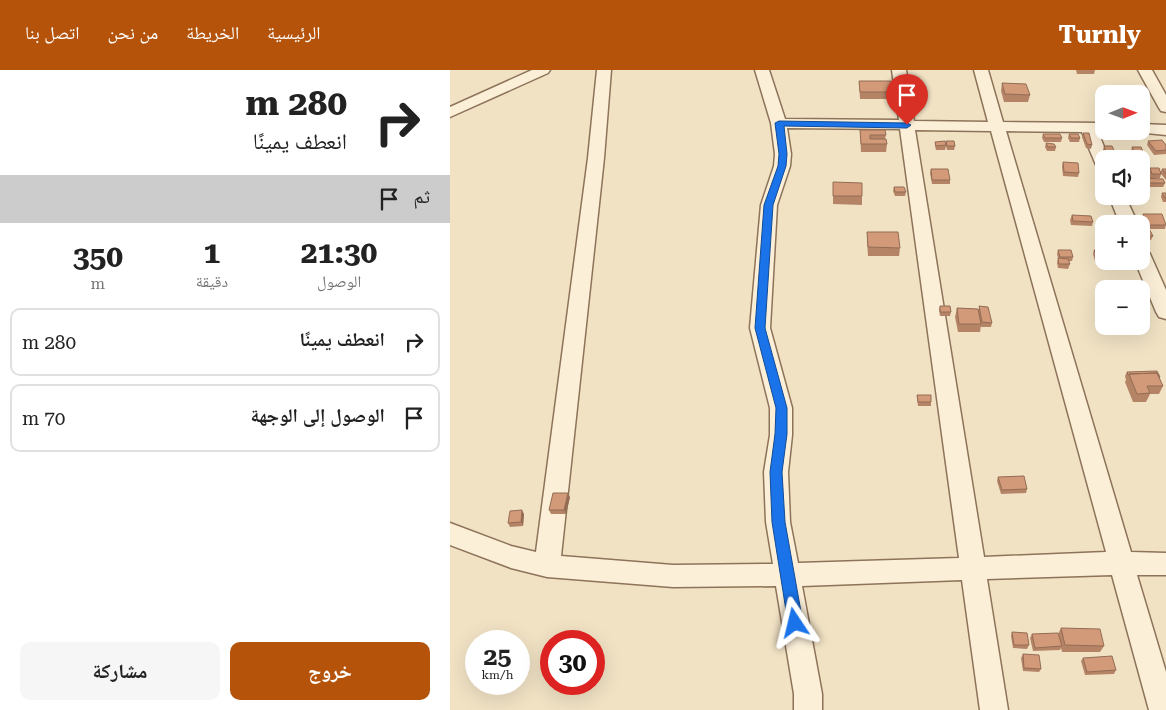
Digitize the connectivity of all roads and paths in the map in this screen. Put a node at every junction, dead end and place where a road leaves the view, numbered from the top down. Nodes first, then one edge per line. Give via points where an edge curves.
1 (542, 70) edge
2 (604, 70) edge
3 (762, 70) edge
4 (899, 70) edge
5 (981, 70) edge
6 (1145, 70) edge
7 (1166, 108) edge
8 (450, 113) edge
9 (779, 123) junction
10 (907, 125) junction
11 (997, 127) junction
12 (1095, 128) edge
13 (1150, 129) edge
14 (1166, 130) edge
15 (1148, 270) edge
16 (1166, 312) edge
17 (450, 534) edge
18 (1121, 563) junction
19 (1166, 564) edge
20 (547, 566) junction
21 (973, 568) junction
22 (786, 575) junction
23 (808, 710) edge
24 (994, 710) edge
25 (1163, 710) edge

1 - 8 street
2 - 20 street
3 - 9 street
4 - 10 street
5 - 11 street
6 - 7 street
9 - 10 street
9 - 22 street via 782,166 769,205 760,328 782,408 776,472 778,522
10 - 11 street
10 - 21 street
11 - 12 street
11 - 18 street
13 - 14 street
15 - 16 street
17 - 20 street via 511,557
18 - 19 street
18 - 21 street
18 - 25 street
20 - 22 street via 673,576
21 - 22 street
21 - 24 street
22 - 23 street via 808,694

